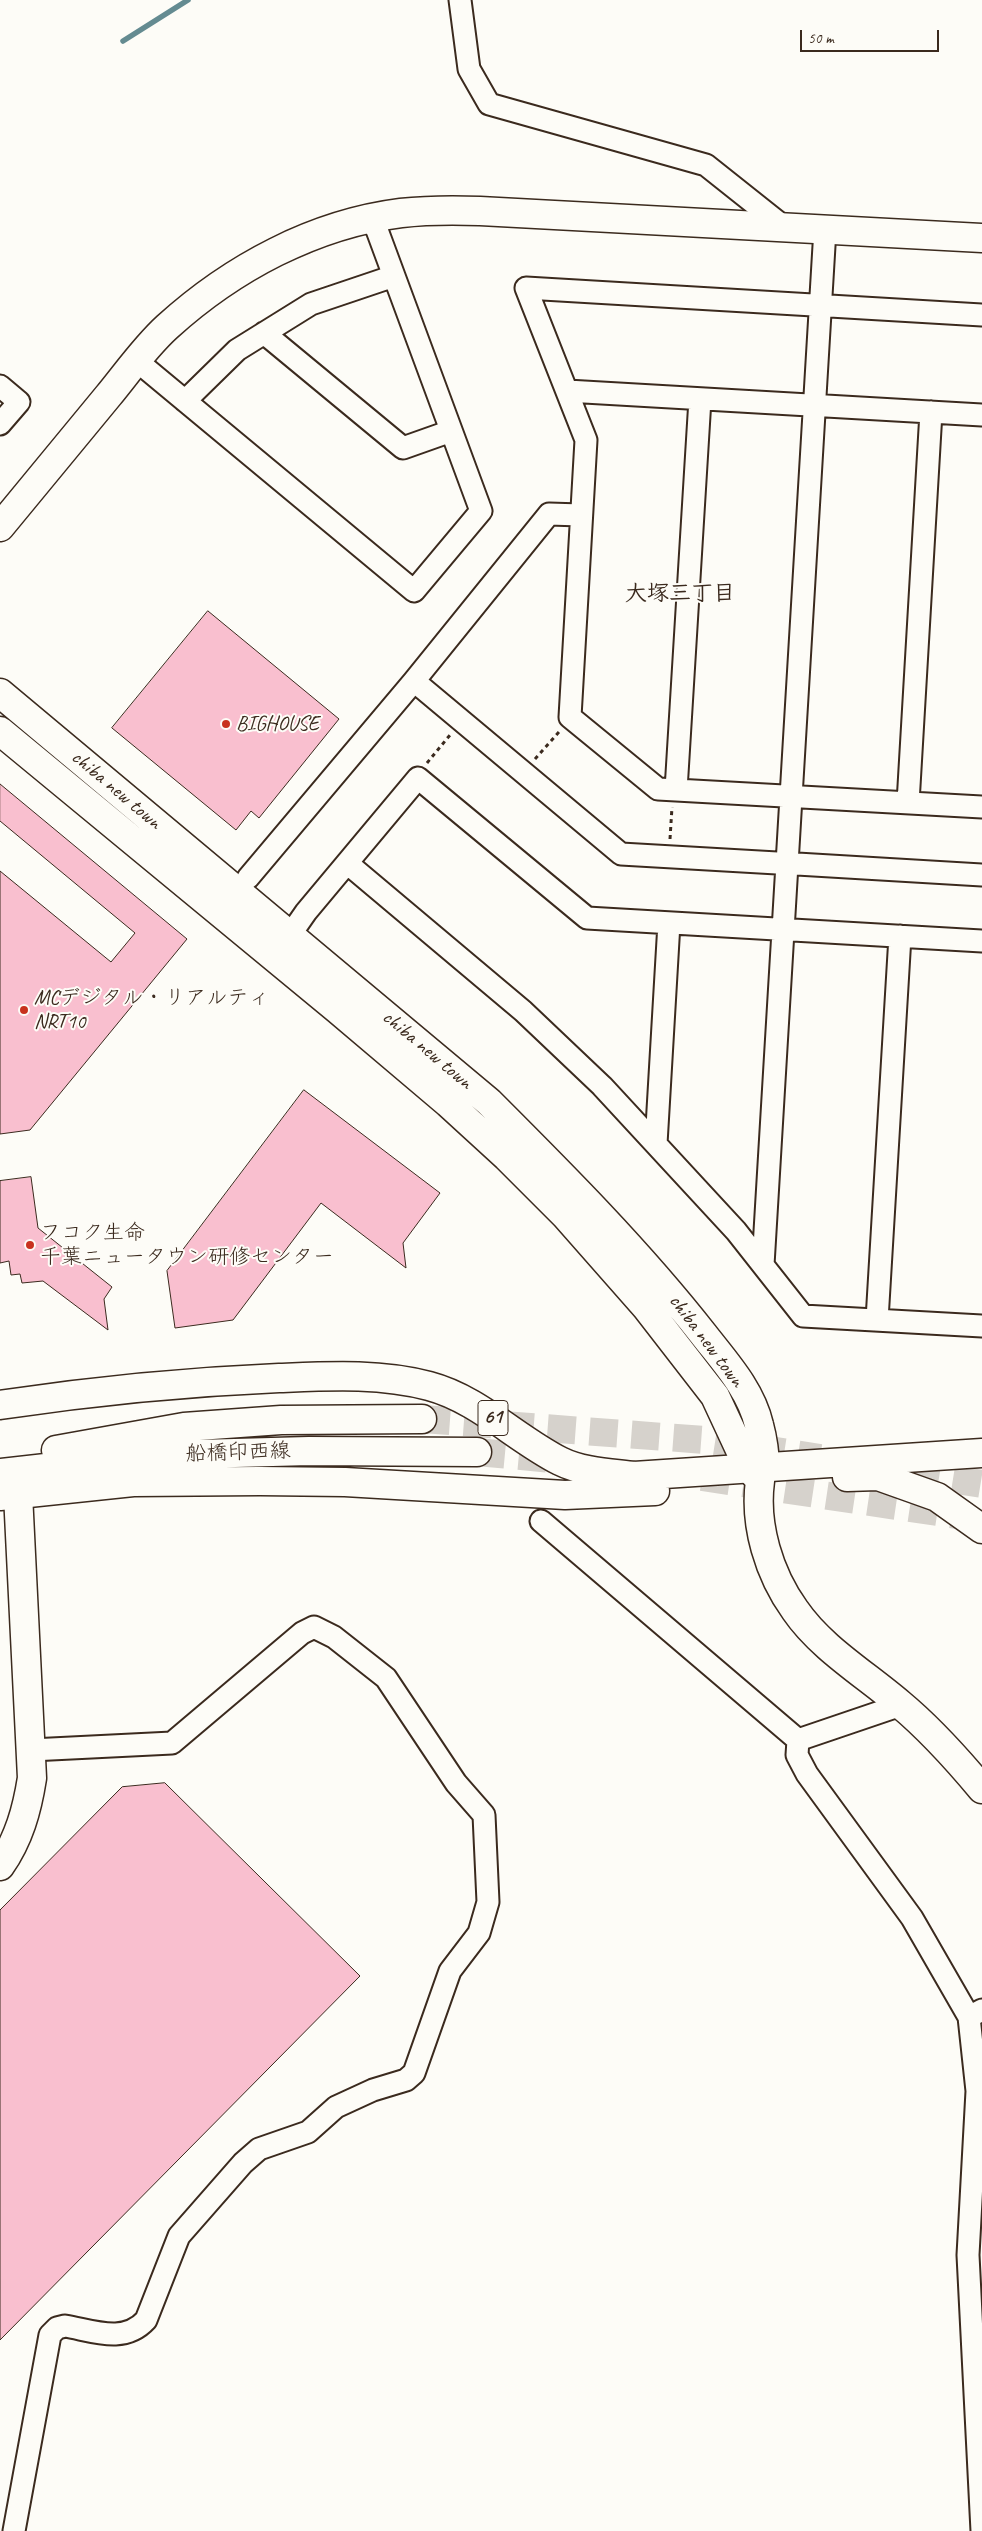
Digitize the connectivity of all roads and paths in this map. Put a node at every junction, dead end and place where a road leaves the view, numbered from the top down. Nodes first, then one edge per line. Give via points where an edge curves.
1 (460, 0) edge
2 (370, 219) junction
3 (784, 227) junction
4 (825, 229) junction
5 (982, 238) edge
6 (394, 276) junction
7 (820, 305) junction
8 (982, 315) edge
9 (264, 333) junction
10 (137, 361) junction
11 (0, 386) edge
12 (566, 391) junction
13 (700, 399) junction
14 (185, 401) junction
15 (814, 406) junction
16 (931, 412) junction
17 (982, 415) edge
18 (0, 424) edge
19 (451, 431) junction
20 (581, 515) junction
21 (0, 527) edge
22 (414, 681) junction
23 (0, 693) edge
24 (570, 717) junction
25 (461, 720) junction
26 (0, 731) edge
27 (524, 773) junction
28 (418, 778) junction
29 (674, 790) junction
30 (791, 796) junction
31 (908, 803) junction
32 (982, 807) edge
33 (669, 857) junction
34 (347, 864) junction
35 (982, 875) edge
36 (248, 878) dead end
37 (669, 923) junction
38 (783, 930) junction
39 (286, 932) junction
40 (900, 936) junction
41 (982, 942) edge
42 (264, 949) junction
43 (656, 1144) junction
44 (763, 1265) junction
45 (877, 1320) junction
46 (982, 1326) edge
47 (0, 1405) edge
48 (422, 1419) tunnel mouth
49 (477, 1452) tunnel mouth
50 (982, 1452) edge
51 (0, 1460) edge
52 (757, 1471) junction
53 (0, 1473) edge
54 (9, 1495) edge
55 (541, 1521) dead end
56 (982, 1529) edge
57 (901, 1705) junction
58 (798, 1740) junction
59 (31, 1750) junction
60 (982, 1790) edge
61 (0, 1866) edge
62 (976, 2014) edge
63 (14, 2531) edge
64 (982, 2531) edge

1 - 3 street via 469,69 489,104 706,165
2 - 3 main road via 436,210
2 - 6 street
2 - 10 main road via 300,240 266,256 199,300 166,328
3 - 4 main road
4 - 5 main road
4 - 7 street
6 - 9 street via 311,304
6 - 19 street
7 - 8 street
7 - 12 street via 526,288
7 - 15 street
9 - 14 street via 237,350
9 - 19 street via 403,448
10 - 14 street
10 - 21 main road
11 - 18 street via 19,402
12 - 13 street
12 - 20 street via 586,440
13 - 15 street
13 - 29 street
14 - 19 street via 414,591 481,511
15 - 16 street
15 - 30 street
16 - 17 street
16 - 31 street
20 - 22 street via 549,514
20 - 24 street
22 - 25 street
22 - 36 street
23 - 39 main road, chiba new town
24 - 27 path
24 - 29 street via 658,789
25 - 27 street
25 - 28 path
26 - 42 main road, chiba new town
27 - 33 street via 621,854
28 - 34 street
28 - 37 street via 587,918
29 - 30 street
29 - 33 path
30 - 31 street
30 - 38 street
31 - 32 street
33 - 35 street
34 - 39 street
34 - 43 street via 523,1010 602,1086
37 - 38 street
37 - 43 street
38 - 40 street
38 - 44 street
39 - 42 street
39 - 52 main road, chiba new town via 488,1102 639,1256 740,1382 759,1424
40 - 41 street
40 - 45 street
42 - 52 main road, chiba new town via 448,1103 565,1215 646,1307 715,1396
43 - 44 street
44 - 45 street via 803,1316
45 - 46 street
47 - 52 main road, 61 via 92,1391 196,1382 352,1375 427,1385 451,1392 554,1457 595,1471 634,1476
48 - 51 main road, 船橋印西線 via 280,1420 184,1427
49 - 53 main road, 船橋印西線 / 61 via 308,1451 161,1455
50 - 52 main road, 61
52 - 54 main road, 61 via 640,1492 566,1495 345,1482 260,1481 133,1482
52 - 56 main road via 878,1476 937,1497
52 - 57 main road via 762,1536 780,1587 795,1611 819,1637
54 - 59 main road
55 - 58 street
57 - 58 street
57 - 60 main road via 953,1755
58 - 62 street via 797,1755 807,1774 912,1918
59 - 61 main road via 32,1778 26,1811 12,1848
59 - 63 street via 172,1743 302,1633 314,1627 334,1638 386,1678 456,1783 484,1815 488,1902 479,1933 450,1971 414,2073 406,2080 373,2090 336,2108 308,2132 259,2149 243,2162 180,2236 146,2320 138,2328 118,2334 65,2326 50,2335
62 - 64 street via 977,2091 968,2255

